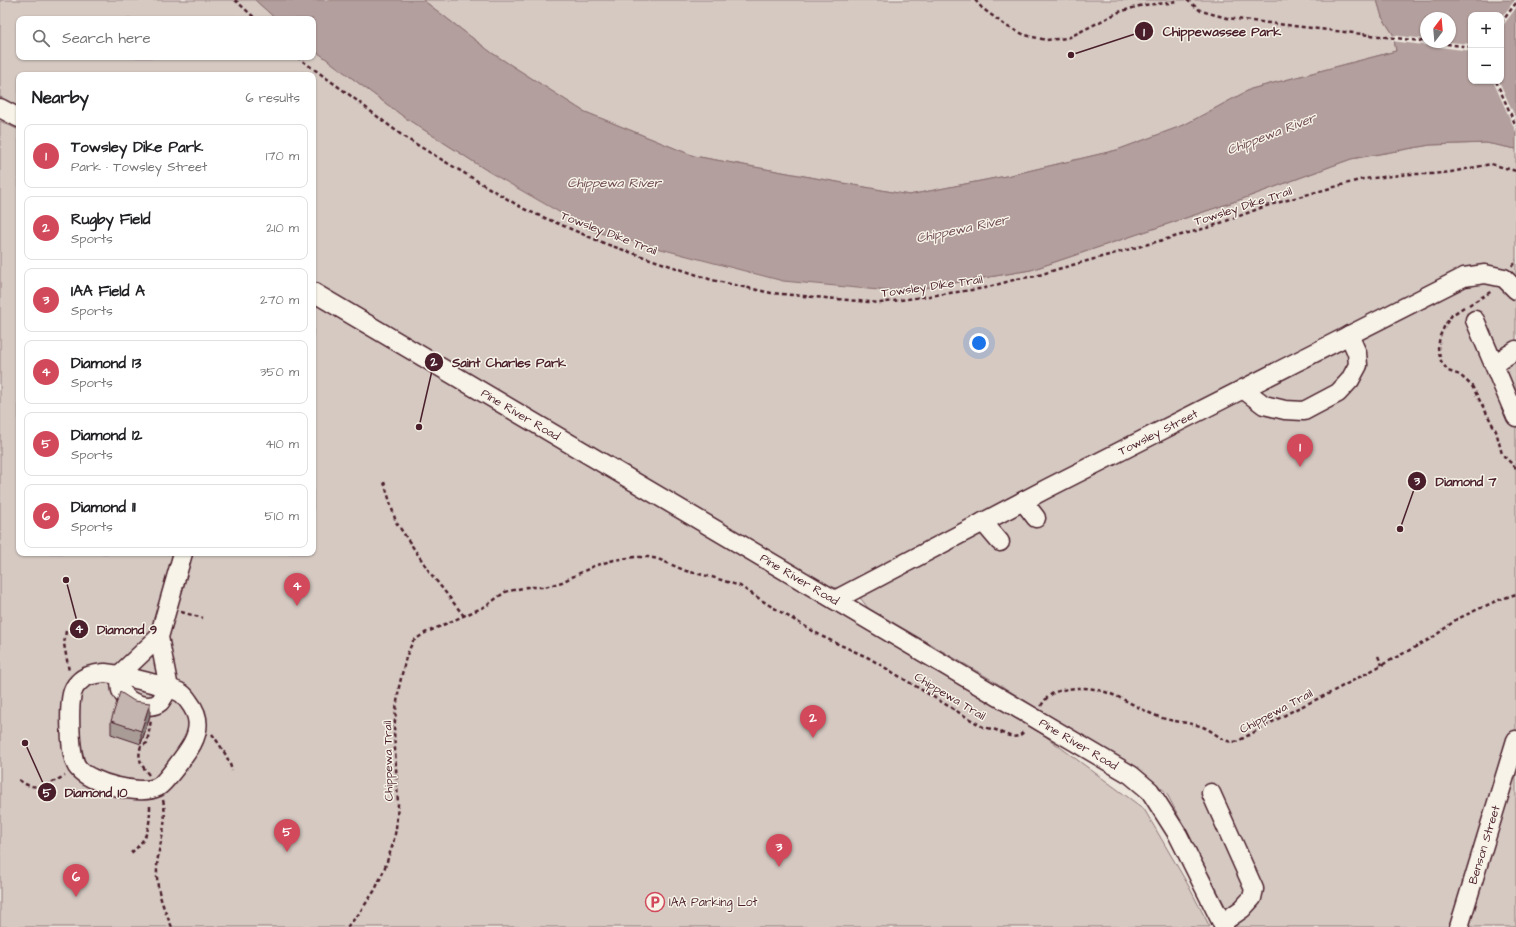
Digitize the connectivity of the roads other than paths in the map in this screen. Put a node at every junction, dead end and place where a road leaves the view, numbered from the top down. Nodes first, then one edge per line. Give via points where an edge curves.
1 (0, 108) edge
2 (16, 116) edge
3 (1516, 290) edge
4 (316, 294) edge
5 (1475, 320) dead end
6 (1349, 335) junction
7 (1516, 350) edge
8 (1494, 364) junction
9 (1243, 389) junction
10 (1516, 417) edge
11 (1023, 501) junction
12 (1036, 518) dead end
13 (983, 522) junction
14 (1000, 542) dead end
15 (182, 556) edge
16 (835, 600) junction
17 (159, 637) junction
18 (120, 674) junction
19 (169, 688) junction
20 (1516, 740) edge
21 (1211, 793) dead end
22 (1223, 925) edge
23 (1459, 927) edge

1 - 2 street
3 - 6 street, Towsley Street via 1504,278 1485,274 1464,276
4 - 16 street, Pine River Road
5 - 8 street
6 - 9 street, Towsley Street
6 - 9 street via 1357,353 1358,365 1350,380 1338,393 1304,411 1264,405
7 - 8 street
8 - 10 street
9 - 11 street, Towsley Street
11 - 12 street
11 - 13 street, Towsley Street
13 - 14 street
13 - 16 street, Towsley Street
15 - 17 street
16 - 22 street, Pine River Road via 1131,775 1150,791 1178,835
17 - 18 street
17 - 19 street
18 - 19 street
18 - 19 street via 121,691 128,700 146,706 159,702
18 - 19 street via 95,674 86,676 78,682 71,701 72,748 77,768 102,782 123,788 152,788 166,779 192,744 198,721 196,710 182,693
20 - 23 street, Benson Street
21 - 22 street via 1254,889 1252,898

